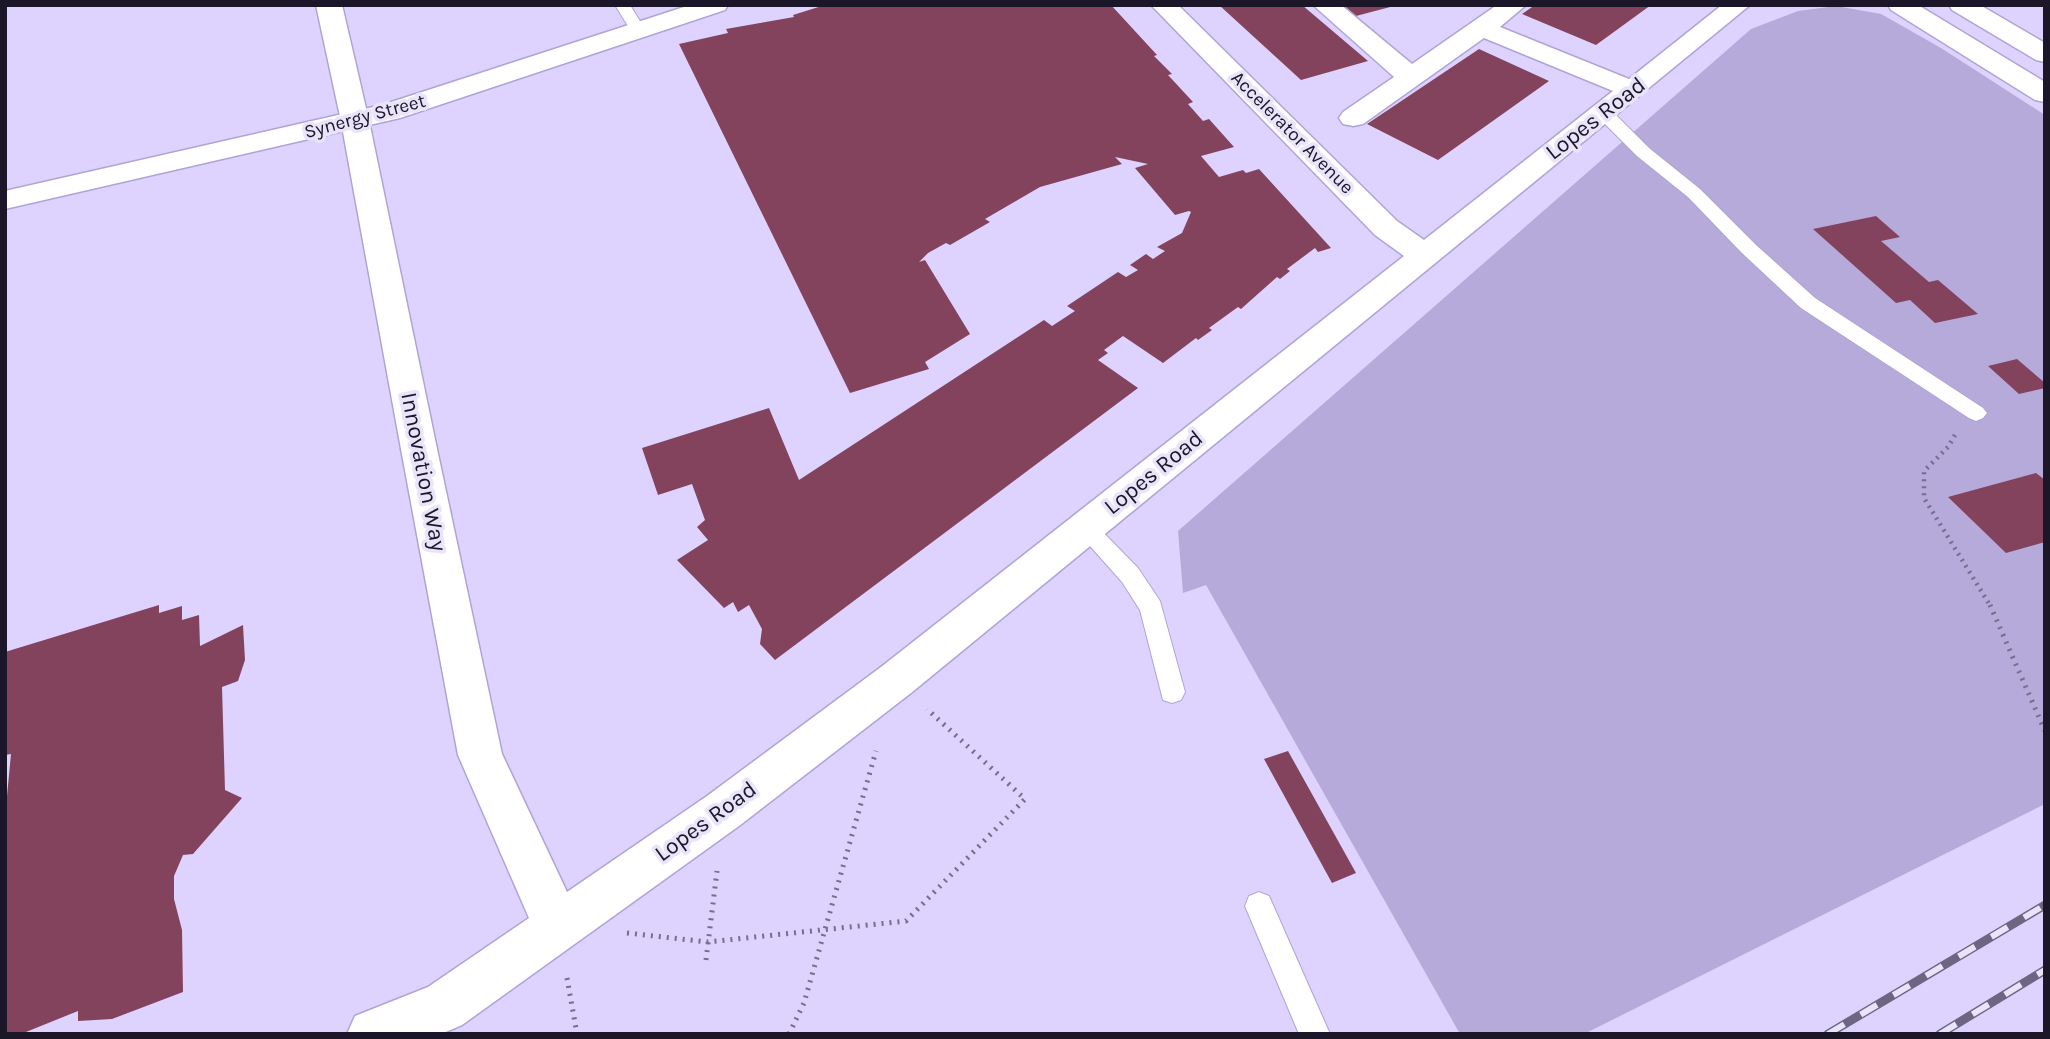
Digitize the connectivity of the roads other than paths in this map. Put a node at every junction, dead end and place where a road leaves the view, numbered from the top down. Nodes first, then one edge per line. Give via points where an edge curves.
1 (329, 5) edge
2 (622, 5) edge
3 (716, 5) edge
4 (1163, 5) edge
5 (1325, 5) edge
6 (1514, 5) edge
7 (1738, 5) edge
8 (1900, 5) edge
9 (1961, 5) edge
10 (1481, 28) junction
11 (638, 31) junction
12 (2045, 54) edge
13 (1409, 76) junction
14 (1633, 90) junction
15 (2045, 94) edge
16 (1604, 113) junction
17 (1353, 118) dead end
18 (355, 121) junction
19 (5, 200) edge
20 (1425, 256) junction
21 (1976, 413) road end
22 (1085, 528) junction
23 (1172, 692) dead end
24 (1259, 906) dead end
25 (557, 926) junction
26 (373, 1034) edge
27 (1315, 1034) edge

1 - 18 street, Innovation Way
2 - 11 lane
3 - 11 street, Synergy Street
4 - 20 street, Accelerator Avenue via 1386,228
5 - 13 street
6 - 10 street
7 - 14 street, Lopes Road
8 - 15 street
9 - 12 street
10 - 13 street
10 - 14 street
11 - 18 street, Synergy Street
13 - 17 street
14 - 16 street, Lopes Road
16 - 20 street, Lopes Road
16 - 21 lane via 1808,303
18 - 19 street, Synergy Street
18 - 25 street, Innovation Way via 481,755
20 - 22 street, Lopes Road
22 - 23 lane via 1130,575 1151,608
22 - 25 street, Lopes Road via 723,811
24 - 27 lane
25 - 26 street, Lopes Road via 444,1007

